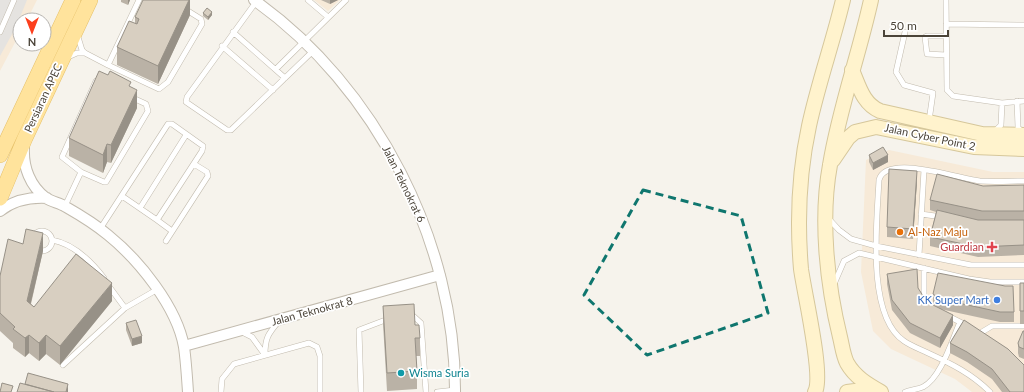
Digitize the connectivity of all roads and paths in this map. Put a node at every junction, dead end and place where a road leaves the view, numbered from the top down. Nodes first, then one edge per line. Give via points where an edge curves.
1 (14, 0) edge
2 (74, 0) edge
3 (90, 0) edge
4 (139, 0) edge
5 (308, 0) edge
6 (346, 0) edge
7 (843, 0) edge
8 (871, 0) edge
9 (946, 0) edge
10 (255, 1) edge
11 (180, 6) edge
12 (328, 17) junction
13 (946, 24) junction
14 (1024, 25) edge
15 (76, 30) junction
16 (0, 32) edge
17 (232, 32) junction
18 (905, 32) dead end
19 (946, 36) junction
20 (302, 41) junction
21 (222, 46) junction
22 (313, 50) junction
23 (85, 53) junction
24 (946, 55) junction
25 (62, 60) junction
26 (108, 65) junction
27 (276, 68) junction
28 (852, 70) junction
29 (285, 78) junction
30 (273, 90) junction
31 (1017, 101) junction
32 (1024, 101) edge
33 (1002, 102) junction
34 (928, 122) junction
35 (991, 134) junction
36 (186, 135) junction
37 (1024, 135) edge
38 (25, 138) junction
39 (4, 140) edge
40 (1023, 152) edge
41 (0, 155) edge
42 (194, 164) junction
43 (830, 164) junction
44 (924, 170) junction
45 (81, 172) junction
46 (1024, 181) edge
47 (122, 196) junction
48 (0, 198) edge
49 (47, 198) junction
50 (65, 206) junction
51 (140, 208) junction
52 (0, 211) edge
53 (921, 214) junction
54 (826, 216) junction
55 (951, 219) edge
56 (157, 220) junction
57 (100, 229) junction
58 (172, 231) junction
59 (52, 240) junction
60 (166, 241) dead end
61 (876, 246) junction
62 (919, 255) junction
63 (876, 257) junction
64 (1024, 266) edge
65 (924, 268) junction
66 (440, 275) junction
67 (1024, 282) edge
68 (158, 289) junction
69 (831, 291) junction
70 (125, 308) junction
71 (931, 308) edge
72 (940, 312) edge
73 (404, 315) edge
74 (397, 317) edge
75 (281, 319) junction
76 (960, 322) junction
77 (1024, 326) edge
78 (238, 331) junction
79 (184, 346) junction
80 (265, 355) junction
81 (943, 360) junction
82 (63, 365) dead end
83 (455, 391) edge
84 (188, 392) edge
85 (221, 392) edge
86 (320, 392) edge
87 (361, 392) edge
88 (426, 392) edge
89 (437, 392) edge
90 (815, 392) edge
91 (847, 392) edge
92 (882, 392) edge
93 (905, 392) edge
94 (990, 392) edge

1 - 16 lane
2 - 39 main road, Persiaran APEC
3 - 15 main road, Persiaran APEC
4 - 26 lane
5 - 12 lane
6 - 12 lane
7 - 90 main road via 809,127 799,208 801,269 817,374
8 - 28 main road via 864,34
9 - 13 lane
10 - 17 lane
10 - 20 street, Jalan Teknokrat 6
11 - 26 lane via 201,19 202,24 162,88 159,89
12 - 20 lane
13 - 14 lane
13 - 19 lane
15 - 23 lane
15 - 25 main road, Persiaran APEC
17 - 21 lane
17 - 27 lane
18 - 34 lane via 896,72 904,85 933,94
19 - 24 lane
19 - 24 lane via 925,37 927,54
20 - 22 street, Jalan Teknokrat 6
20 - 27 lane
21 - 30 lane
21 - 30 lane via 186,102 230,130
22 - 29 lane
22 - 66 street, Jalan Teknokrat 6 via 349,91 405,180 427,232
23 - 25 lane via 77,53
23 - 26 lane
24 - 33 lane via 949,94
25 - 38 main road, Persiaran APEC
27 - 29 lane
28 - 34 main road, Jalan Cyber Point 2 via 864,98 873,108
28 - 43 main road via 838,118
29 - 30 lane
31 - 32 lane
31 - 33 lane
31 - 37 lane via 1018,127
33 - 35 lane via 1001,126
34 - 35 main road, Jalan Cyber Point 2
35 - 37 main road, Jalan Cyber Point 2
36 - 42 lane via 203,146
36 - 47 lane via 172,124 168,124
36 - 51 lane
38 - 48 main road, Persiaran APEC
38 - 49 street via 27,174
39 - 41 main road, Persiaran APEC
40 - 43 main road, Jalan Cyber Point 2 via 974,147 876,127 855,132
42 - 56 lane
42 - 58 lane via 207,172 208,176
43 - 54 main road
44 - 46 lane via 981,181
44 - 53 lane
44 - 61 lane via 894,168 888,169 880,176
45 - 45 lane via 62,156 96,81 146,104 148,111 106,182
45 - 50 lane
47 - 51 lane
47 - 57 lane
49 - 50 street
49 - 52 street via 20,200
50 - 57 street
51 - 56 lane
53 - 55 lane
53 - 62 lane
54 - 61 lane via 851,239
54 - 69 main road
56 - 58 lane
57 - 68 street via 140,267
58 - 60 lane
59 - 59 lane via 47,232 40,231 34,234 32,244 36,250 42,251 51,246
59 - 70 lane via 75,249 95,266
61 - 62 lane
61 - 63 lane
62 - 64 lane via 971,265
63 - 65 lane
63 - 69 lane via 859,253 848,258 841,266
63 - 81 lane via 882,306 889,327 904,341
65 - 67 lane via 980,281
65 - 71 lane via 924,296
66 - 75 street, Jalan Teknokrat 8
66 - 83 street, Jalan Teknokrat 6 via 453,345
68 - 70 lane
68 - 79 street
69 - 92 main road via 846,361 854,374
70 - 82 lane
72 - 76 lane
73 - 88 lane via 410,313 420,323
74 - 87 lane via 359,330
75 - 78 street, Jalan Teknokrat 8
75 - 80 lane via 268,334
76 - 77 lane via 985,334 992,326
76 - 81 lane
78 - 79 street, Jalan Teknokrat 8
78 - 80 lane via 252,337
79 - 84 street
80 - 85 lane via 234,364 222,379
80 - 86 lane via 309,343 317,346 320,356
81 - 93 lane via 928,384
81 - 94 lane via 974,377
83 - 89 lane
91 - 92 main road

